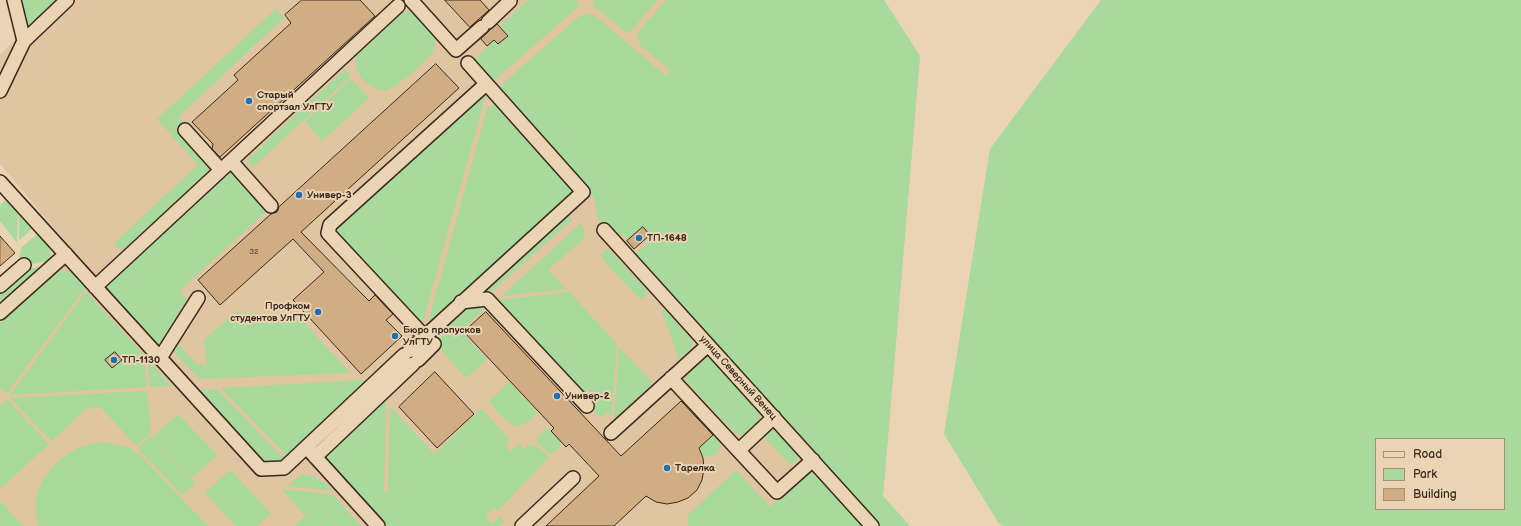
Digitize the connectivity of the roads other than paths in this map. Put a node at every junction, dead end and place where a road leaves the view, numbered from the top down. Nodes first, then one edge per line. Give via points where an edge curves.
1 (14, 0) edge
2 (67, 0) edge
3 (411, 0) edge
4 (509, 0) edge
5 (399, 2) edge
6 (24, 41) junction
7 (468, 63) dead end
8 (486, 84) junction
9 (0, 91) edge
10 (185, 130) dead end
11 (231, 161) junction
12 (221, 170) junction
13 (0, 182) edge
14 (271, 206) dead end
15 (604, 230) dead end
16 (66, 254) junction
17 (24, 265) dead end
18 (0, 286) edge
19 (95, 287) junction
20 (198, 298) dead end
21 (461, 302) junction
22 (0, 313) edge
23 (429, 340) junction
24 (708, 345) junction
25 (411, 357) junction
26 (160, 358) junction
27 (671, 378) junction
28 (587, 406) dead end
29 (774, 418) junction
30 (612, 433) dead end
31 (306, 447) junction
32 (738, 450) junction
33 (315, 457) junction
34 (813, 460) junction
35 (573, 478) dead end
36 (378, 526) edge
37 (522, 526) edge
38 (872, 526) edge

1 - 6 lane
2 - 6 lane
3 - 4 lane via 456,50 510,2
5 - 11 lane
6 - 9 lane
7 - 8 lane
8 - 21 lane via 584,192
8 - 23 lane via 330,225 328,233
10 - 12 lane
11 - 12 lane
11 - 14 lane
12 - 19 lane
13 - 16 lane
15 - 24 lane, улица Северный Венец
16 - 19 lane
16 - 22 lane
17 - 18 lane
19 - 26 lane
20 - 26 lane
21 - 23 lane
21 - 28 lane via 487,300
23 - 25 lane
24 - 27 lane
24 - 29 lane, улица Северный Венец
25 - 31 lane
25 - 33 lane
26 - 31 lane via 261,469 284,468
27 - 30 lane
27 - 32 lane
29 - 32 lane
29 - 34 lane, улица Северный Венец
31 - 33 lane
32 - 34 lane via 777,492
33 - 36 lane
34 - 38 lane, улица Северный Венец
35 - 37 lane

